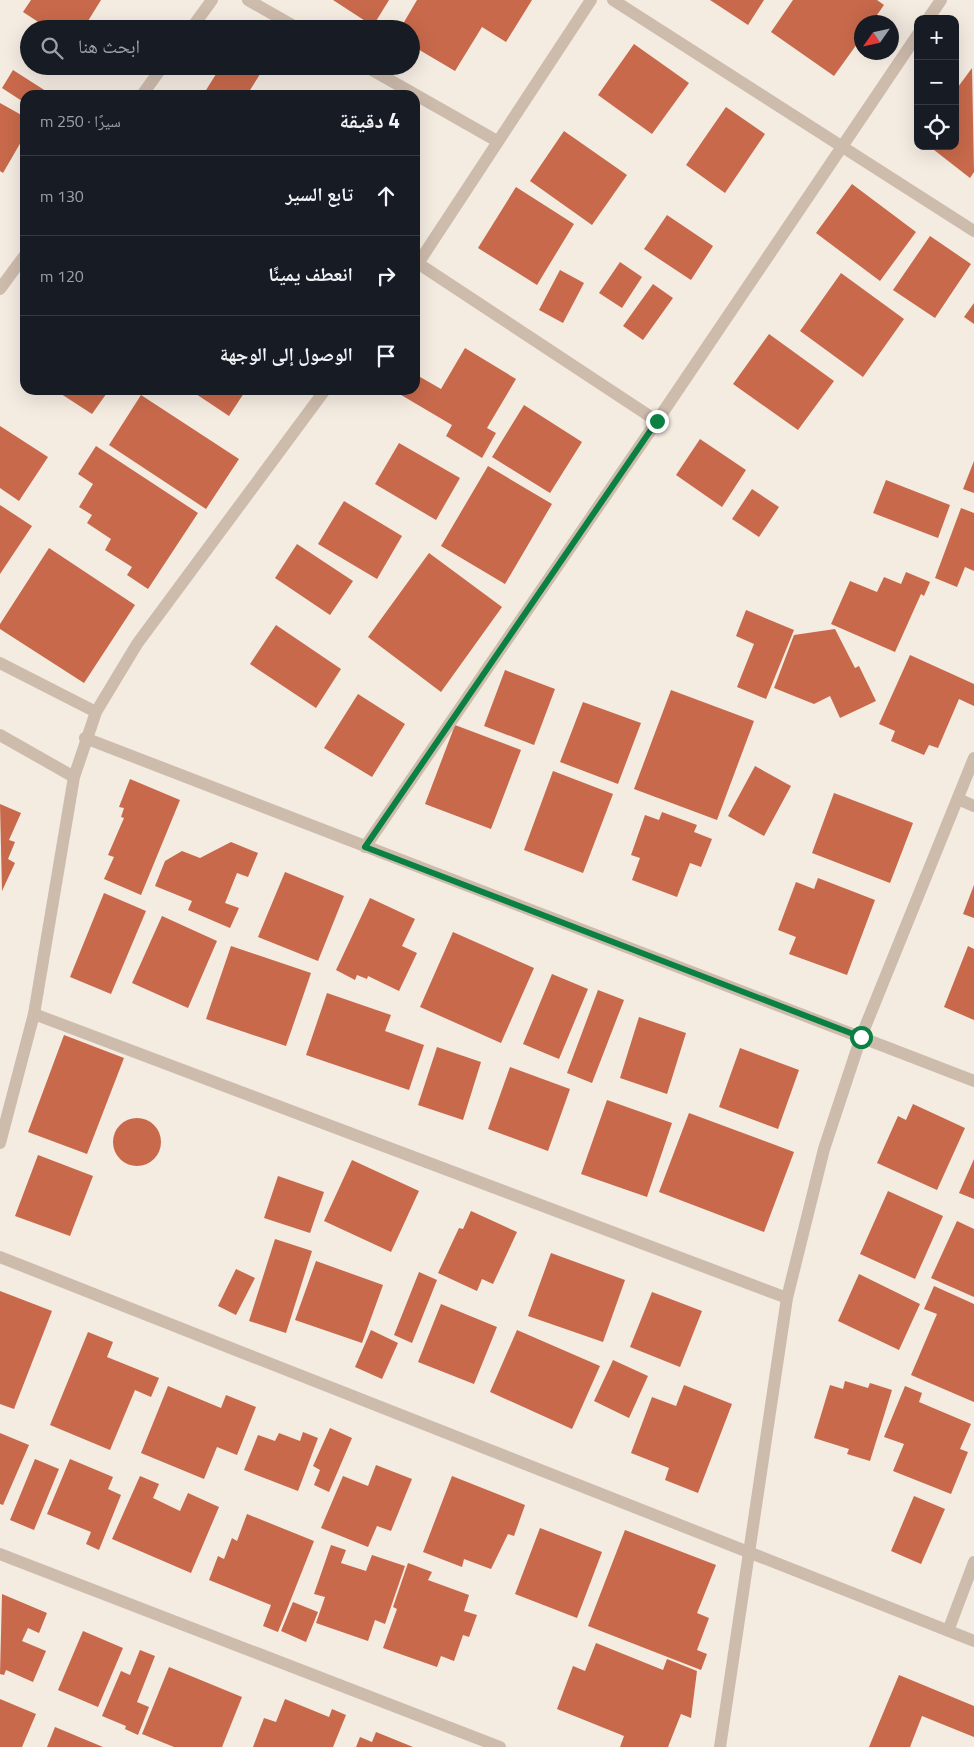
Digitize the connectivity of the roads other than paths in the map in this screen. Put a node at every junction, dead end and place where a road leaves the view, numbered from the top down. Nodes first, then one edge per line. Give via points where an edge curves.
1 (212, 0) edge
2 (248, 0) edge
3 (591, 0) edge
4 (613, 0) edge
5 (941, 0) edge
6 (931, 15) edge
7 (198, 20) edge
8 (283, 20) edge
9 (914, 40) edge
10 (156, 75) edge
11 (380, 75) edge
12 (146, 90) edge
13 (406, 90) edge
14 (420, 98) edge
15 (496, 141) junction
16 (842, 148) junction
17 (974, 231) edge
18 (420, 261) edge
19 (20, 262) edge
20 (420, 268) edge
21 (0, 289) edge
22 (321, 395) edge
23 (657, 421) junction
24 (0, 663) edge
25 (96, 712) junction
26 (0, 735) edge
27 (85, 738) junction
28 (974, 758) edge
29 (74, 777) junction
30 (958, 799) junction
31 (974, 806) edge
32 (365, 847) junction
33 (34, 1014) junction
34 (861, 1037) junction
35 (974, 1081) edge
36 (0, 1143) edge
37 (0, 1256) edge
38 (787, 1298) junction
39 (750, 1552) junction
40 (0, 1554) edge
41 (974, 1562) edge
42 (948, 1631) junction
43 (974, 1640) edge
44 (500, 1747) edge
45 (720, 1747) edge

1 - 7 street
2 - 8 street
3 - 15 street
4 - 16 street
5 - 6 street
9 - 16 street
10 - 12 street
11 - 13 street
14 - 15 street
15 - 18 street
16 - 17 street
16 - 23 street
19 - 21 street
20 - 23 street
22 - 25 street via 137,644
23 - 32 street
24 - 25 street
25 - 27 street
26 - 29 street
27 - 29 street
27 - 32 street
28 - 30 street
29 - 33 street
30 - 31 street
30 - 34 street
32 - 34 street
33 - 36 street
33 - 38 street
34 - 35 street
34 - 38 street via 824,1150
37 - 39 street
38 - 39 street
39 - 42 street
39 - 45 street
40 - 44 street
41 - 42 street
42 - 43 street

